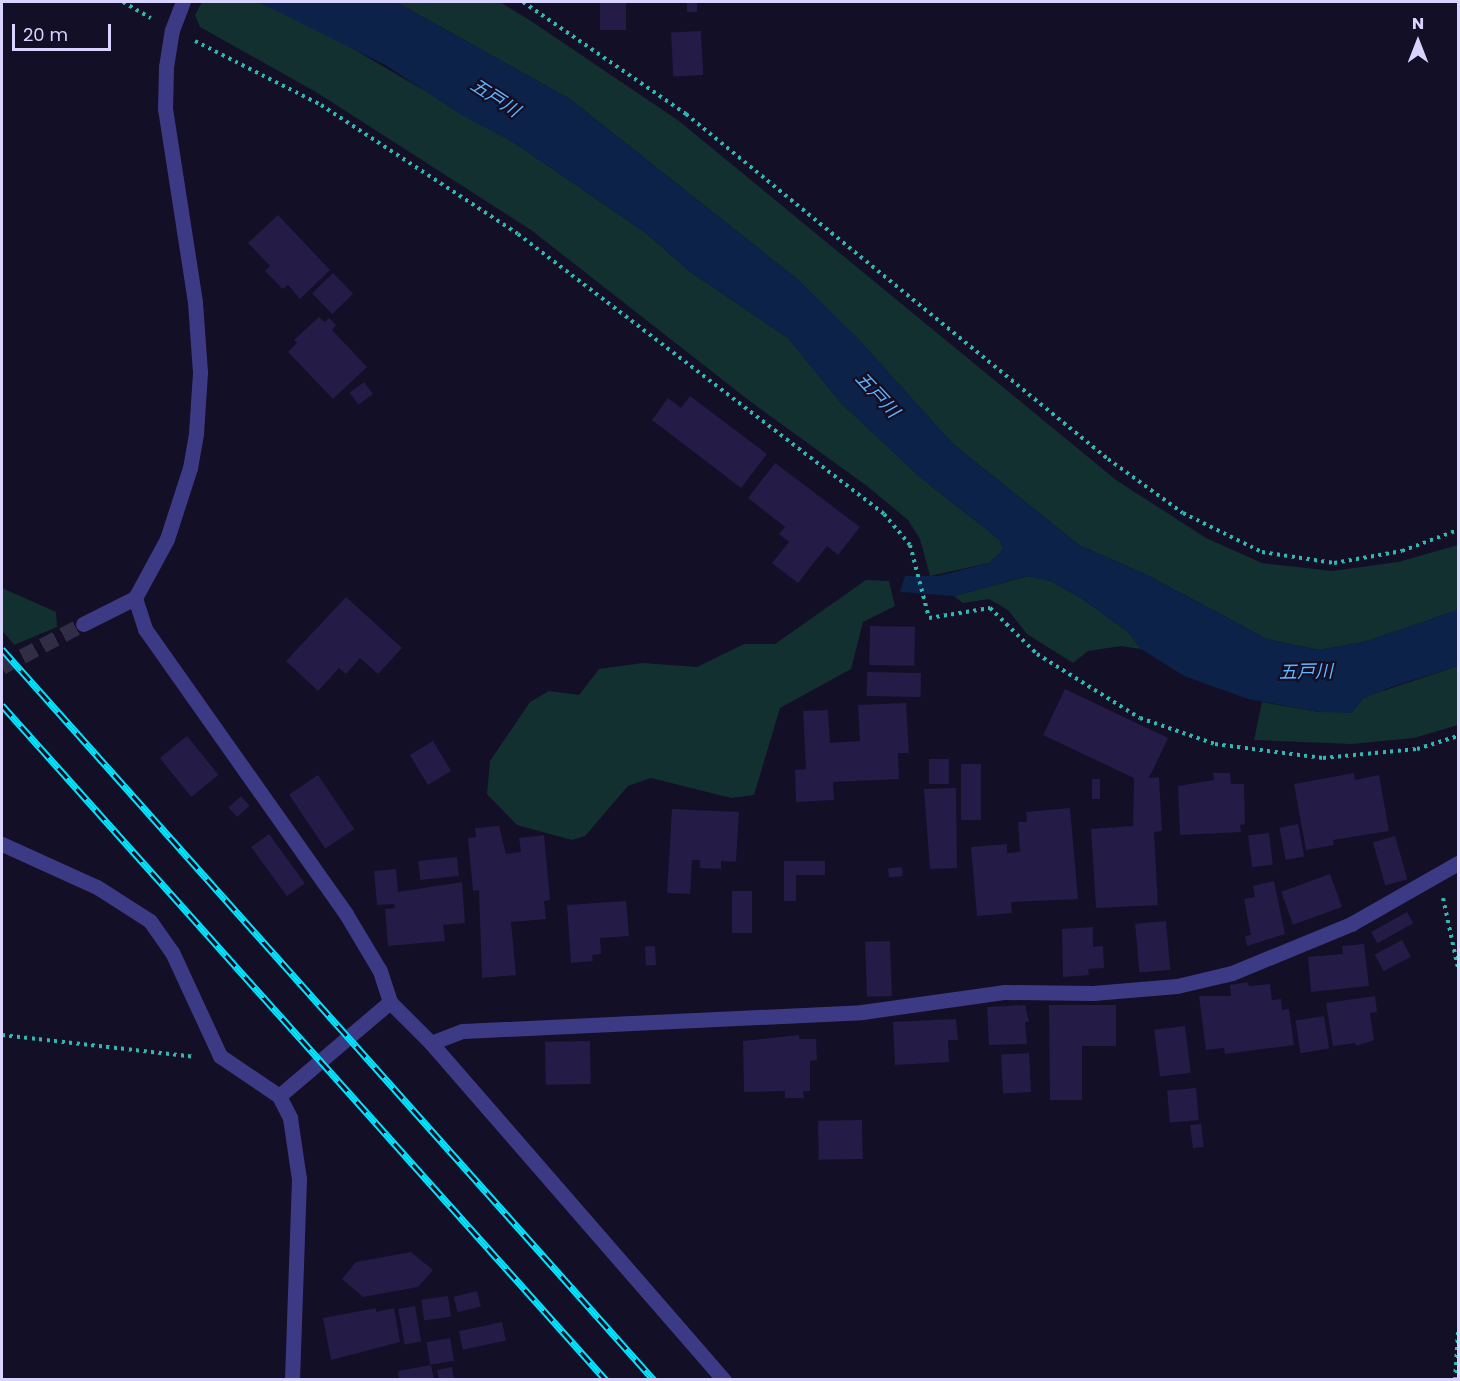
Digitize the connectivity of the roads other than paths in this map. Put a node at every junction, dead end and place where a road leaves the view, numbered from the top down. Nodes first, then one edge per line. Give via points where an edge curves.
1 (183, 3) edge
2 (135, 598) junction
3 (83, 624) tunnel mouth
4 (2, 844) edge
5 (1458, 864) edge
6 (390, 1002) junction
7 (431, 1043) junction
8 (279, 1096) junction
9 (292, 1380) edge
10 (724, 1380) edge

1 - 2 street via 172,30 165,109 195,302 200,382 190,468 167,539
2 - 3 street
2 - 6 street via 145,629 346,914 380,971
4 - 8 street via 97,887 150,921 172,952 220,1056
5 - 7 street via 1341,928 1232,973 1177,986 1093,993 1004,992 862,1012 463,1031
6 - 7 street
6 - 8 street
7 - 10 street
8 - 9 street via 290,1118 299,1179

